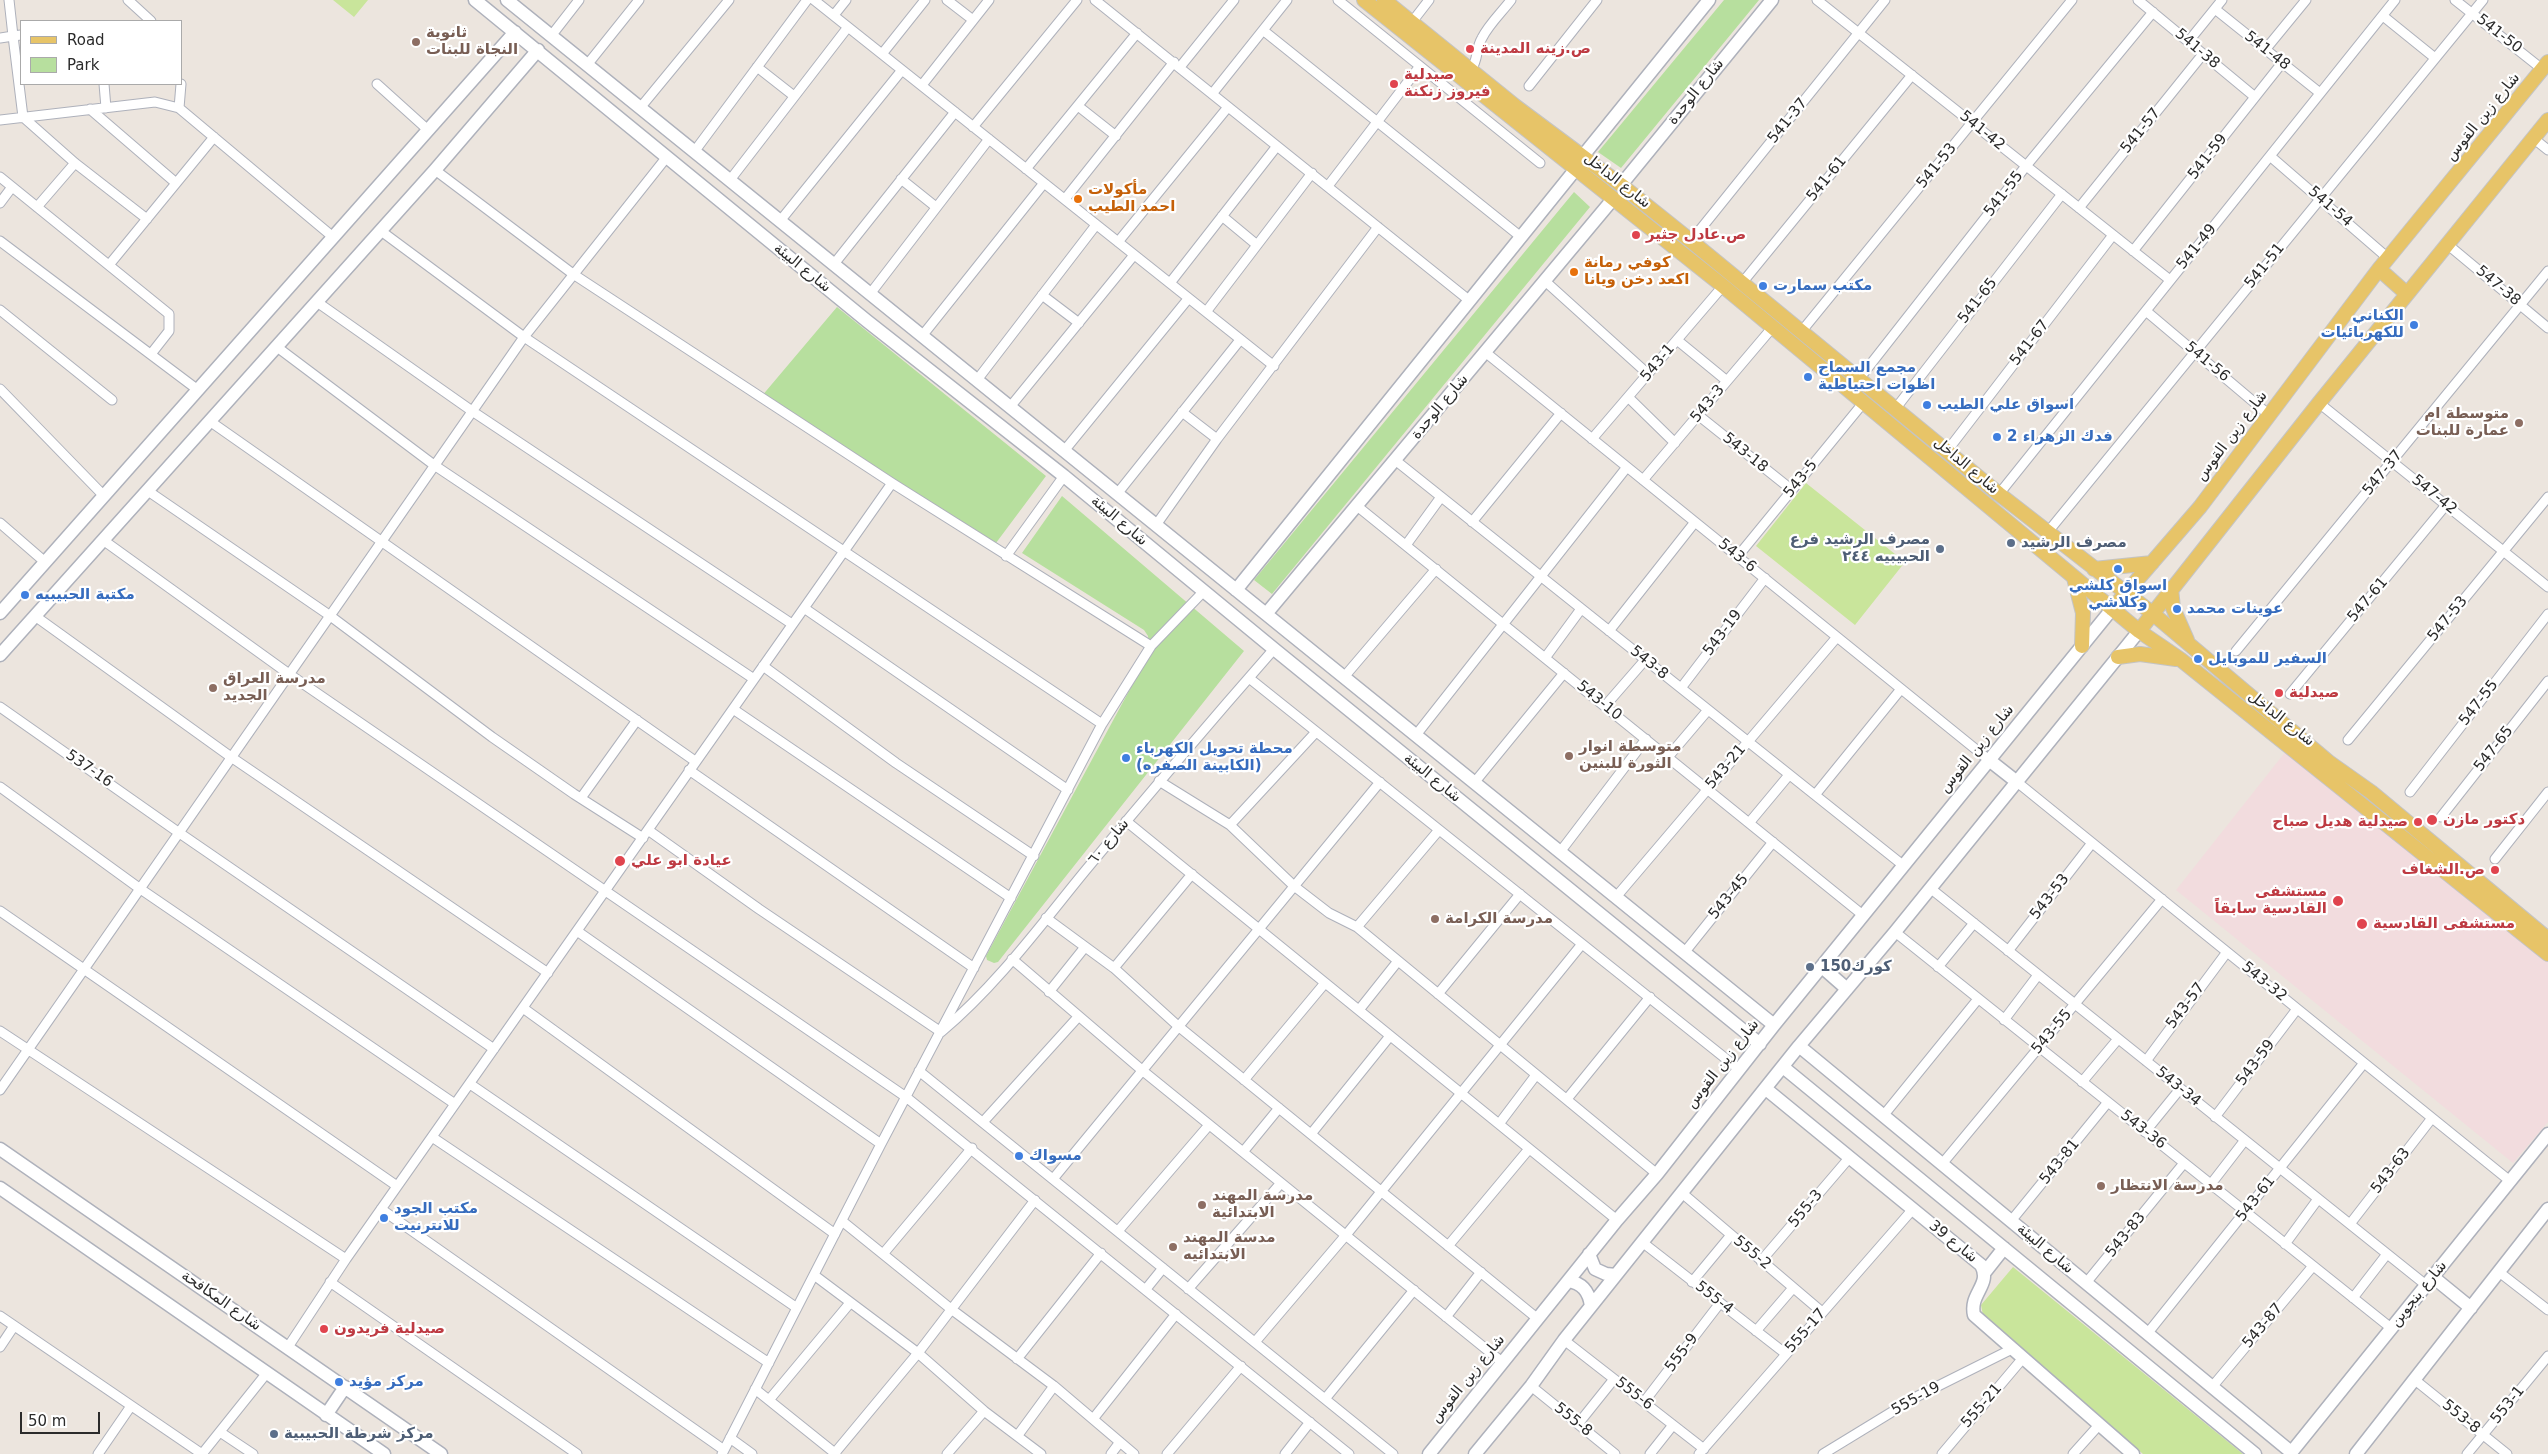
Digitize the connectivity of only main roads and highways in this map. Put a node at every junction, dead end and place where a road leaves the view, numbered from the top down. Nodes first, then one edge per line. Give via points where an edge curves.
1 (1364, 0) edge
2 (1384, 0) edge
3 (2545, 66) edge
4 (1466, 74) junction
5 (2548, 120) edge
6 (1579, 164) junction
7 (2384, 264) junction
8 (2407, 294) junction
9 (2152, 563) junction
10 (2094, 569) junction
11 (2074, 578) junction
12 (2171, 588) junction
13 (2127, 593) junction
14 (2112, 609) junction
15 (2152, 613) junction
16 (2139, 631) junction
17 (2082, 646) road end
18 (2189, 646) junction
19 (2118, 657) road end
20 (2180, 660) junction
21 (2548, 939) edge
22 (2548, 954) edge

1 - 4 main road, شارع الداخل
2 - 4 main road, شارع الداخل
3 - 7 main road, شارع زين القوس
4 - 6 main road, شارع الداخل
5 - 8 main road
6 - 10 main road, شارع الداخل via 1621,185
6 - 11 main road, شارع الداخل via 1613,199 1723,286
7 - 8 main road
7 - 9 main road, شارع زين القوس via 2200,507
8 - 12 main road
9 - 10 main road
9 - 13 main road, شارع زين القوس
10 - 13 main road, شارع الداخل
11 - 14 main road, شارع الداخل
11 - 17 main road via 2083,613
12 - 15 main road
12 - 18 main road via 2173,608
13 - 14 main road, شارع زين القوس
13 - 15 main road, شارع الداخل
14 - 16 main road, شارع الداخل
15 - 16 main road
15 - 18 main road, شارع الداخل
16 - 20 main road, شارع الداخل
18 - 21 main road, شارع الداخل
19 - 20 main road via 2140,654
20 - 22 main road, شارع الداخل

